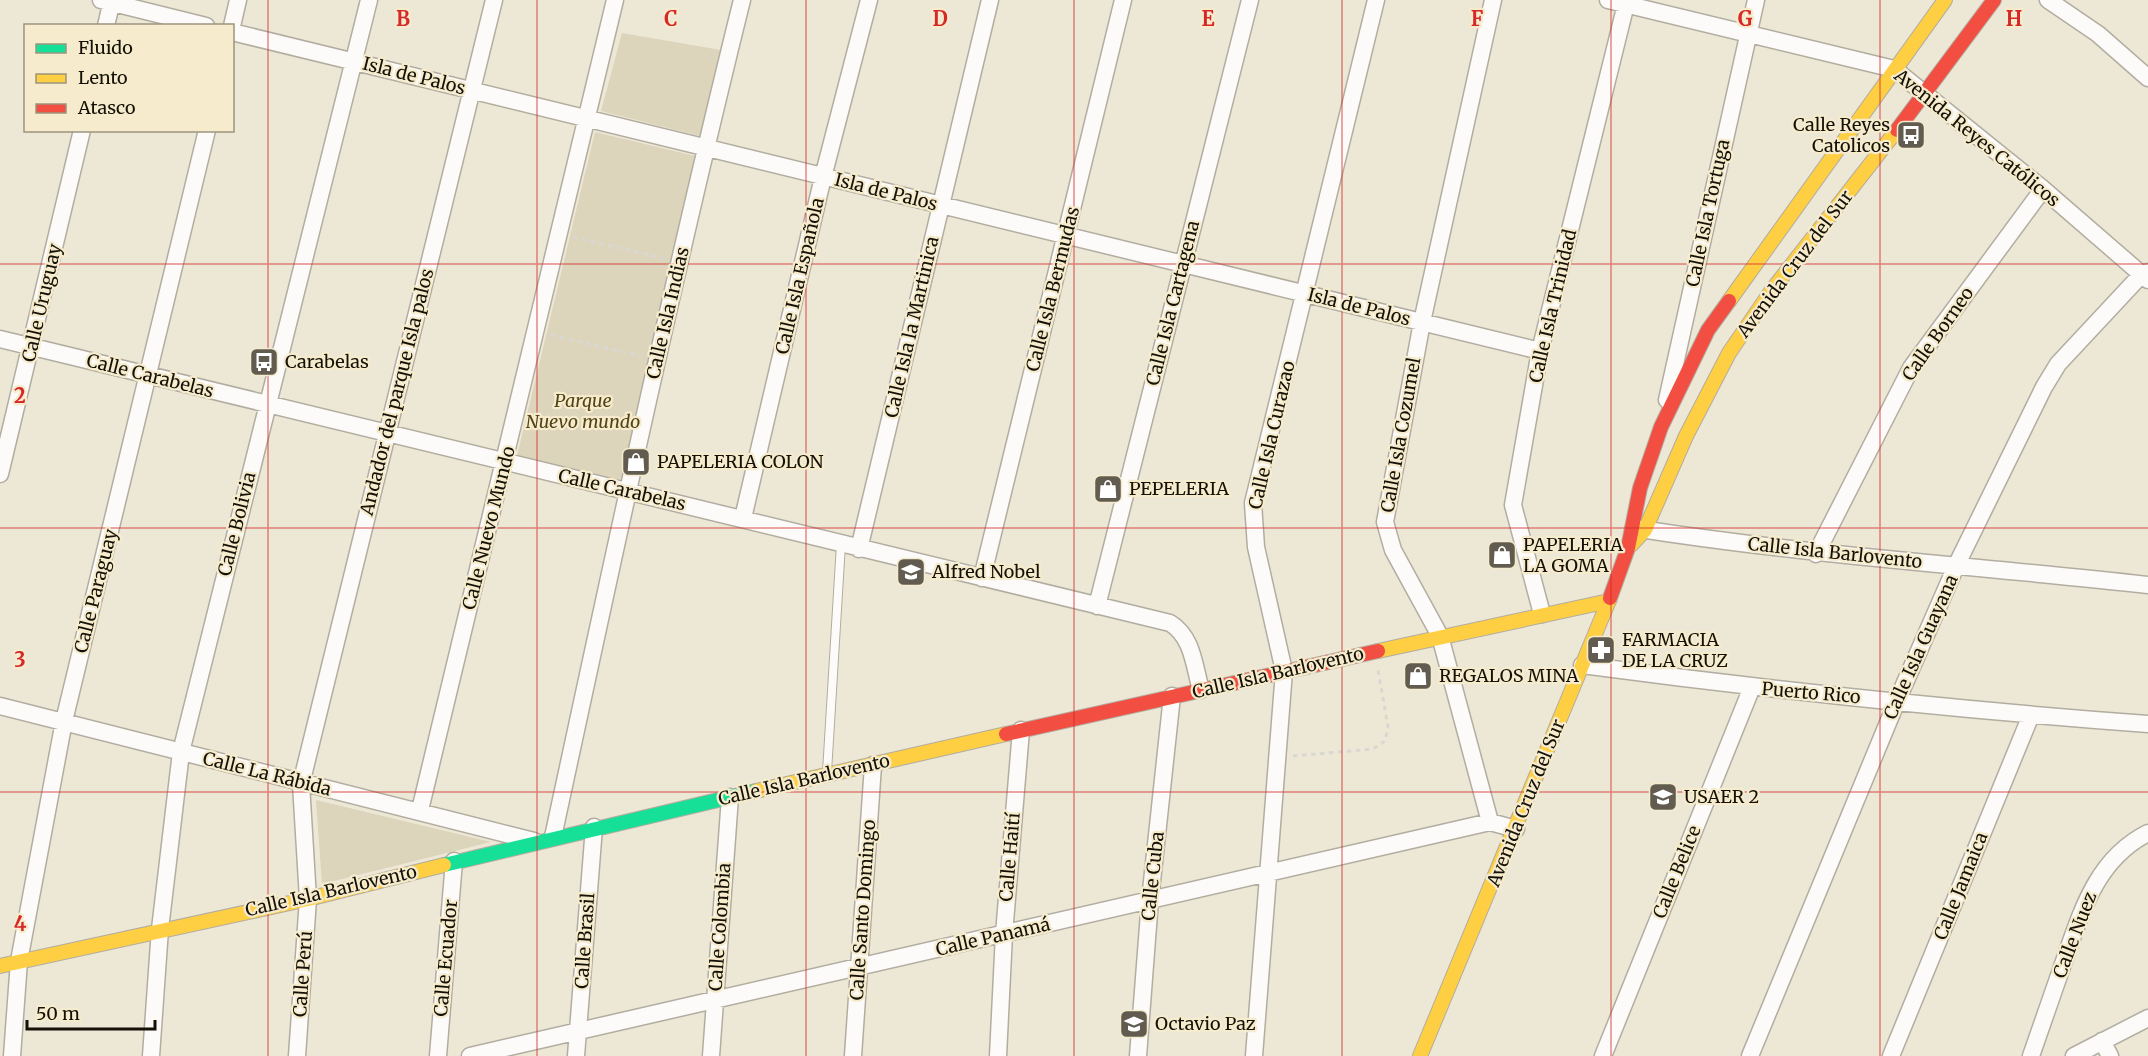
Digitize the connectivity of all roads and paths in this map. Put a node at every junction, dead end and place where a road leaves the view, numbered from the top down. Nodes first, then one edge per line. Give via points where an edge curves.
1 (238, 0) edge
2 (369, 0) edge
3 (494, 0) edge
4 (615, 0) edge
5 (742, 0) edge
6 (869, 0) edge
7 (990, 0) edge
8 (1123, 0) edge
9 (1250, 0) edge
10 (1376, 0) edge
11 (1493, 0) edge
12 (1608, 0) edge
13 (1756, 0) edge
14 (1945, 0) edge
15 (1994, 0) edge
16 (2048, 0) edge
17 (108, 1) edge
18 (1627, 2) edge
19 (106, 24) edge
20 (198, 24) edge
21 (232, 24) edge
22 (234, 32) edge
23 (1747, 34) junction
24 (354, 61) junction
25 (1894, 69) junction
26 (2148, 78) edge
27 (472, 90) junction
28 (1926, 93) junction
29 (587, 119) junction
30 (82, 132) edge
31 (207, 132) edge
32 (705, 148) junction
33 (823, 177) junction
34 (2043, 189) junction
35 (941, 206) junction
36 (560, 234) junction
37 (1067, 237) junction
38 (679, 262) junction
39 (1182, 265) junction
40 (2146, 275) edge
41 (1305, 294) junction
42 (1422, 322) junction
43 (536, 331) junction
44 (0, 339) edge
45 (32, 347) junction
46 (1540, 351) junction
47 (657, 360) junction
48 (148, 377) junction
49 (267, 405) junction
50 (1661, 427) junction
51 (386, 433) junction
52 (505, 463) junction
53 (0, 474) edge
54 (628, 490) junction
55 (744, 518) junction
56 (1638, 529) junction
57 (841, 544) junction
58 (859, 549) junction
59 (1816, 554) junction
60 (1957, 564) junction
61 (982, 578) junction
62 (2148, 585) edge
63 (1610, 601) junction
64 (1097, 606) junction
65 (1542, 614) junction
66 (1440, 636) junction
67 (1374, 651) junction
68 (1582, 665) junction
69 (1284, 671) junction
70 (1752, 687) junction
71 (1201, 690) junction
72 (1172, 696) junction
73 (1897, 701) junction
74 (0, 705) edge
75 (2031, 715) junction
76 (64, 721) junction
77 (2148, 724) edge
78 (1021, 730) junction
79 (181, 752) junction
80 (1277, 758) junction
81 (873, 765) junction
82 (827, 775) junction
83 (301, 784) junction
84 (730, 797) junction
85 (420, 810) junction
86 (1490, 822) junction
87 (594, 827) junction
88 (1516, 829) junction
89 (2148, 833) edge
90 (553, 837) junction
91 (534, 841) junction
92 (454, 861) junction
93 (1269, 872) junction
94 (308, 899) junction
95 (1150, 900) junction
96 (160, 929) junction
97 (1004, 934) junction
98 (19, 962) junction
99 (0, 966) edge
100 (860, 967) junction
101 (715, 999) junction
102 (2148, 1018) edge
103 (578, 1032) junction
104 (2106, 1049) edge
105 (12, 1056) edge
106 (151, 1056) edge
107 (297, 1056) edge
108 (438, 1056) edge
109 (470, 1056) edge
110 (576, 1056) edge
111 (711, 1056) edge
112 (853, 1056) edge
113 (998, 1056) edge
114 (1138, 1056) edge
115 (1254, 1056) edge
116 (1420, 1056) edge
117 (1603, 1056) edge
118 (1750, 1056) edge
119 (1891, 1056) edge
120 (2031, 1056) edge
121 (2074, 1056) edge

1 - 21 street
2 - 24 street, Calle Bolivia
3 - 27 street, Andador del parque Isla palos
4 - 29 street, Calle Nuevo Mundo
5 - 32 street, Calle Isla Indias
6 - 33 street, Calle Isla Española
7 - 35 street, Calle Isla la Martinica
8 - 37 street, Calle Isla Bermudas
9 - 39 street, Calle Isla Cartagena
10 - 41 street, Calle Isla Curazao
11 - 42 street, Calle Isla Cozumel
12 - 18 street, Avenida Reyes Católicos
13 - 23 street, Calle Isla Tortuga
14 - 25 main road, Avenida Cruz del Sur
15 - 28 main road, Avenida Cruz del Sur
16 - 26 street via 2098,34
17 - 19 street
17 - 20 street
18 - 23 street, Avenida Reyes Católicos
18 - 46 street, Calle Isla Trinidad
22 - 24 street, Isla de Palos
23 - 25 street, Avenida Reyes Católicos
23 - 50 street, Calle Isla Tortuga
24 - 27 street, Isla de Palos
24 - 49 street, Calle Bolivia
25 - 28 street, Avenida Reyes Católicos
25 - 50 main road, Avenida Cruz del Sur via 1708,330
27 - 29 street, Isla de Palos
27 - 51 street, Andador del parque Isla palos
28 - 34 street, Avenida Reyes Católicos
28 - 56 main road, Avenida Cruz del Sur via 1772,291 1729,353
29 - 32 street, Isla de Palos
29 - 36 street, Calle Nuevo Mundo
30 - 45 street, Calle Uruguay
31 - 48 street, Calle Paraguay
32 - 33 street, Isla de Palos
32 - 38 street, Calle Isla Indias
33 - 35 street, Isla de Palos
33 - 55 street, Calle Isla Española
34 - 40 street, Avenida Reyes Católicos
34 - 59 street, Calle Borneo via 1911,368
35 - 37 street, Isla de Palos
35 - 58 street, Calle Isla la Martinica
36 - 38 path
36 - 43 street, Calle Nuevo Mundo
37 - 39 street, Isla de Palos
37 - 61 street, Calle Isla Bermudas
38 - 47 street, Calle Isla Indias
39 - 41 street, Isla de Palos
39 - 64 street, Calle Isla Cartagena
40 - 60 street, Calle Isla Guayana via 2051,376
41 - 42 street, Isla de Palos
41 - 69 street, Calle Isla Curazao via 1253,503 1256,546
42 - 46 street, Isla de Palos
42 - 66 street, Calle Isla Cozumel via 1385,522 1393,550
43 - 47 path
43 - 52 street, Calle Nuevo Mundo
44 - 45 street, Calle Carabelas
45 - 48 street, Calle Carabelas
45 - 53 street, Calle Uruguay
46 - 65 street, Calle Isla Trinidad via 1513,505
47 - 54 street, Calle Isla Indias
48 - 49 street, Calle Carabelas
48 - 76 street, Calle Paraguay
49 - 51 street, Calle Carabelas
49 - 79 street, Calle Bolivia
50 - 56 main road, Avenida Cruz del Sur via 1640,488
51 - 52 street, Calle Carabelas
51 - 83 street, Andador del parque Isla palos
52 - 54 street, Calle Carabelas
52 - 85 street, Calle Nuevo Mundo
54 - 55 street, Calle Carabelas
54 - 90 street, Calle Isla Indias
55 - 57 street, Calle Carabelas
56 - 59 street, Calle Isla Barlovento
56 - 63 main road, Avenida Cruz del Sur
57 - 58 street, Calle Carabelas
57 - 82 lane
58 - 61 street, Calle Carabelas
59 - 60 street, Calle Isla Barlovento
60 - 62 street, Calle Isla Barlovento
60 - 73 street, Calle Isla Guayana
61 - 64 street, Calle Carabelas
63 - 65 main road, Calle Isla Barlovento
63 - 68 main road, Avenida Cruz del Sur
64 - 71 street, Calle Carabelas via 1170,623 1180,630 1189,643
65 - 66 main road, Calle Isla Barlovento
66 - 67 main road, Calle Isla Barlovento
66 - 86 street, Calle Isla Cozumel
67 - 69 main road, Calle Isla Barlovento
67 - 80 path via 1388,727 1385,741 1373,749
68 - 70 street, Puerto Rico
68 - 88 main road, Avenida Cruz del Sur
69 - 71 main road, Calle Isla Barlovento
69 - 80 street, Calle Isla Curazao
70 - 73 street, Puerto Rico
70 - 117 street, Calle Belice
71 - 72 main road, Calle Isla Barlovento
72 - 78 main road, Calle Isla Barlovento
72 - 95 street, Calle Cuba
73 - 75 street, Puerto Rico
73 - 118 street, Calle Isla Guayana
74 - 76 street, Calle La Rábida
75 - 77 street, Puerto Rico
75 - 119 street, Calle Jamaica
76 - 79 street, Calle La Rábida
76 - 98 street, Calle Paraguay
78 - 81 main road, Calle Isla Barlovento
78 - 97 street, Calle Haití
79 - 83 street, Calle La Rábida
79 - 96 street, Calle Bolivia
80 - 93 street, Calle Isla Curazao
81 - 82 main road, Calle Isla Barlovento
81 - 100 street, Calle Santo Domingo
82 - 84 main road, Calle Isla Barlovento
83 - 85 street, Calle La Rábida
83 - 94 street, Calle Perú
84 - 87 main road, Calle Isla Barlovento
84 - 101 street, Calle Colombia
85 - 91 street, Calle La Rábida
86 - 88 street, Calle Panamá
86 - 93 street, Calle Panamá
87 - 90 main road, Calle Isla Barlovento
87 - 103 street, Calle Brasil
88 - 116 main road, Avenida Cruz del Sur
89 - 120 street, Calle Nuez via 2114,858 2090,892
90 - 91 main road, Calle Isla Barlovento
91 - 92 main road, Calle Isla Barlovento
92 - 94 main road, Calle Isla Barlovento
92 - 108 street, Calle Ecuador
93 - 95 street, Calle Panamá
93 - 115 street, Calle Isla Curazao
94 - 96 main road, Calle Isla Barlovento
94 - 107 street, Calle Perú
95 - 97 street, Calle Panamá
95 - 114 street, Calle Cuba
96 - 98 main road, Calle Isla Barlovento
96 - 106 street, Calle Bolivia
97 - 100 street, Calle Panamá
97 - 113 street, Calle Haití
98 - 99 main road, Calle Isla Barlovento
98 - 105 street, Calle Paraguay
100 - 101 street, Calle Panamá
100 - 112 street, Calle Santo Domingo
101 - 103 street, Calle Panamá
101 - 111 street, Calle Colombia
102 - 104 street
103 - 109 street, Calle Panamá
103 - 110 street, Calle Brasil
104 - 121 street

